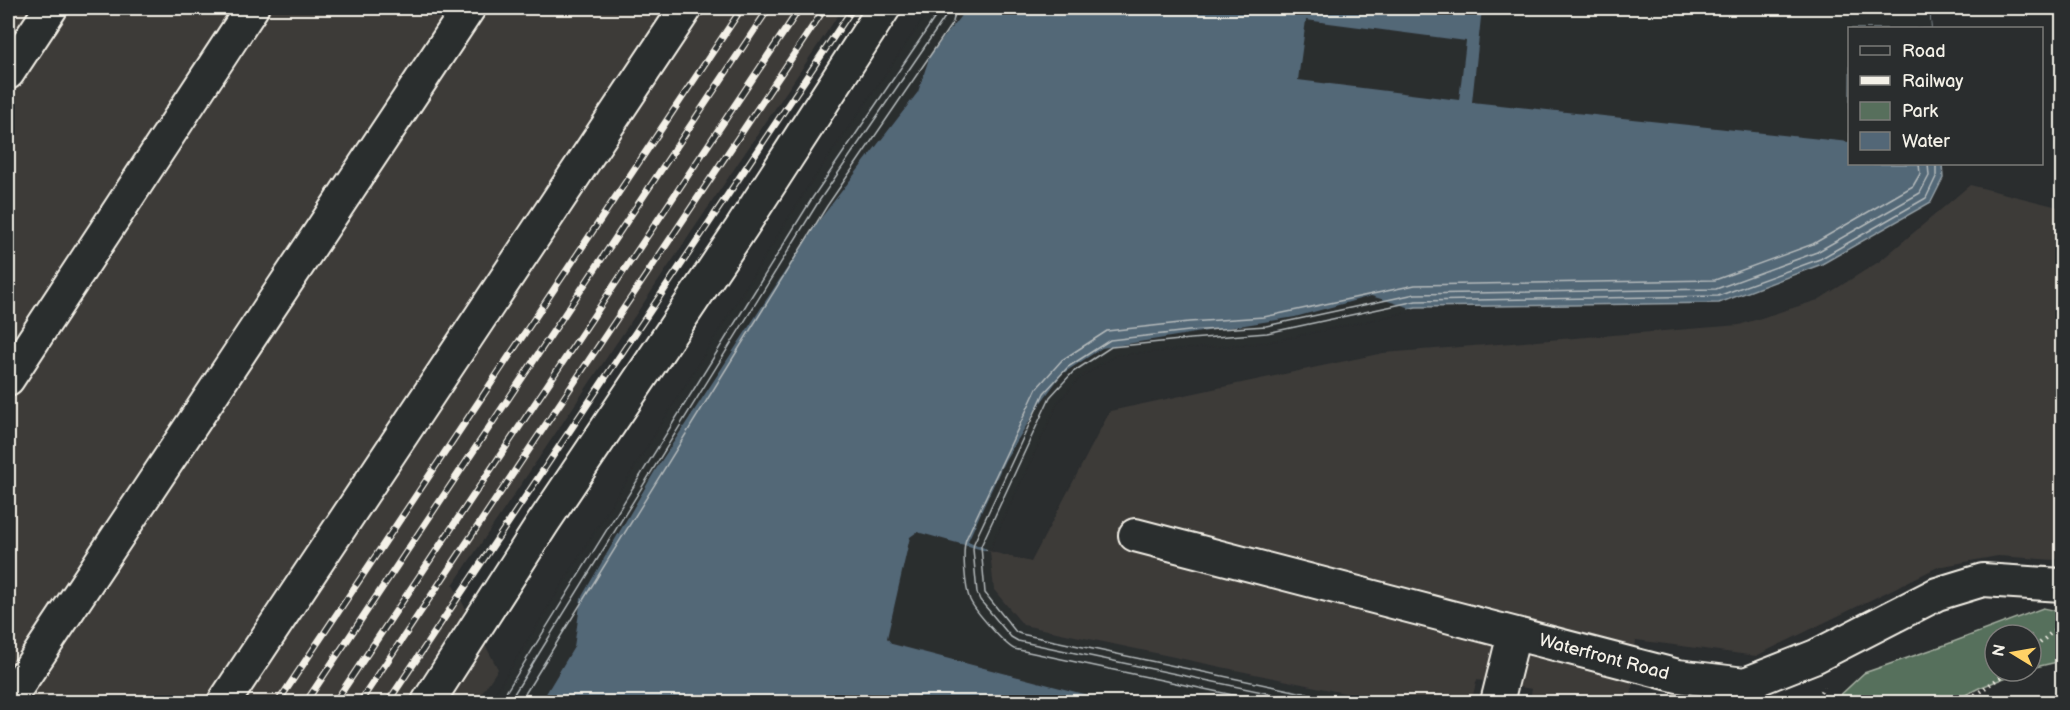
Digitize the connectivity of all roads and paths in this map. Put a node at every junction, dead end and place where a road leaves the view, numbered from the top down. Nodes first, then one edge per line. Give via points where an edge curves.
1 (51, 8) edge
2 (252, 8) edge
3 (469, 8) edge
4 (686, 8) edge
5 (884, 8) edge
6 (8, 73) edge
7 (8, 379) edge
8 (1135, 535) dead end
9 (2062, 585) edge
10 (2062, 623) edge
11 (1514, 634) junction
12 (2043, 640) edge
13 (1993, 683) edge
14 (8, 701) edge
15 (224, 702) edge
16 (428, 702) edge
17 (1497, 702) edge
18 (1965, 702) edge

1 - 6 lane
2 - 7 lane
3 - 14 lane
4 - 15 lane
5 - 16 lane
8 - 11 lane, Waterfront Road
9 - 11 lane, Waterfront Road via 1983,580 1937,594 1816,656 1745,684 1678,676
10 - 12 path
11 - 17 lane
13 - 18 path

